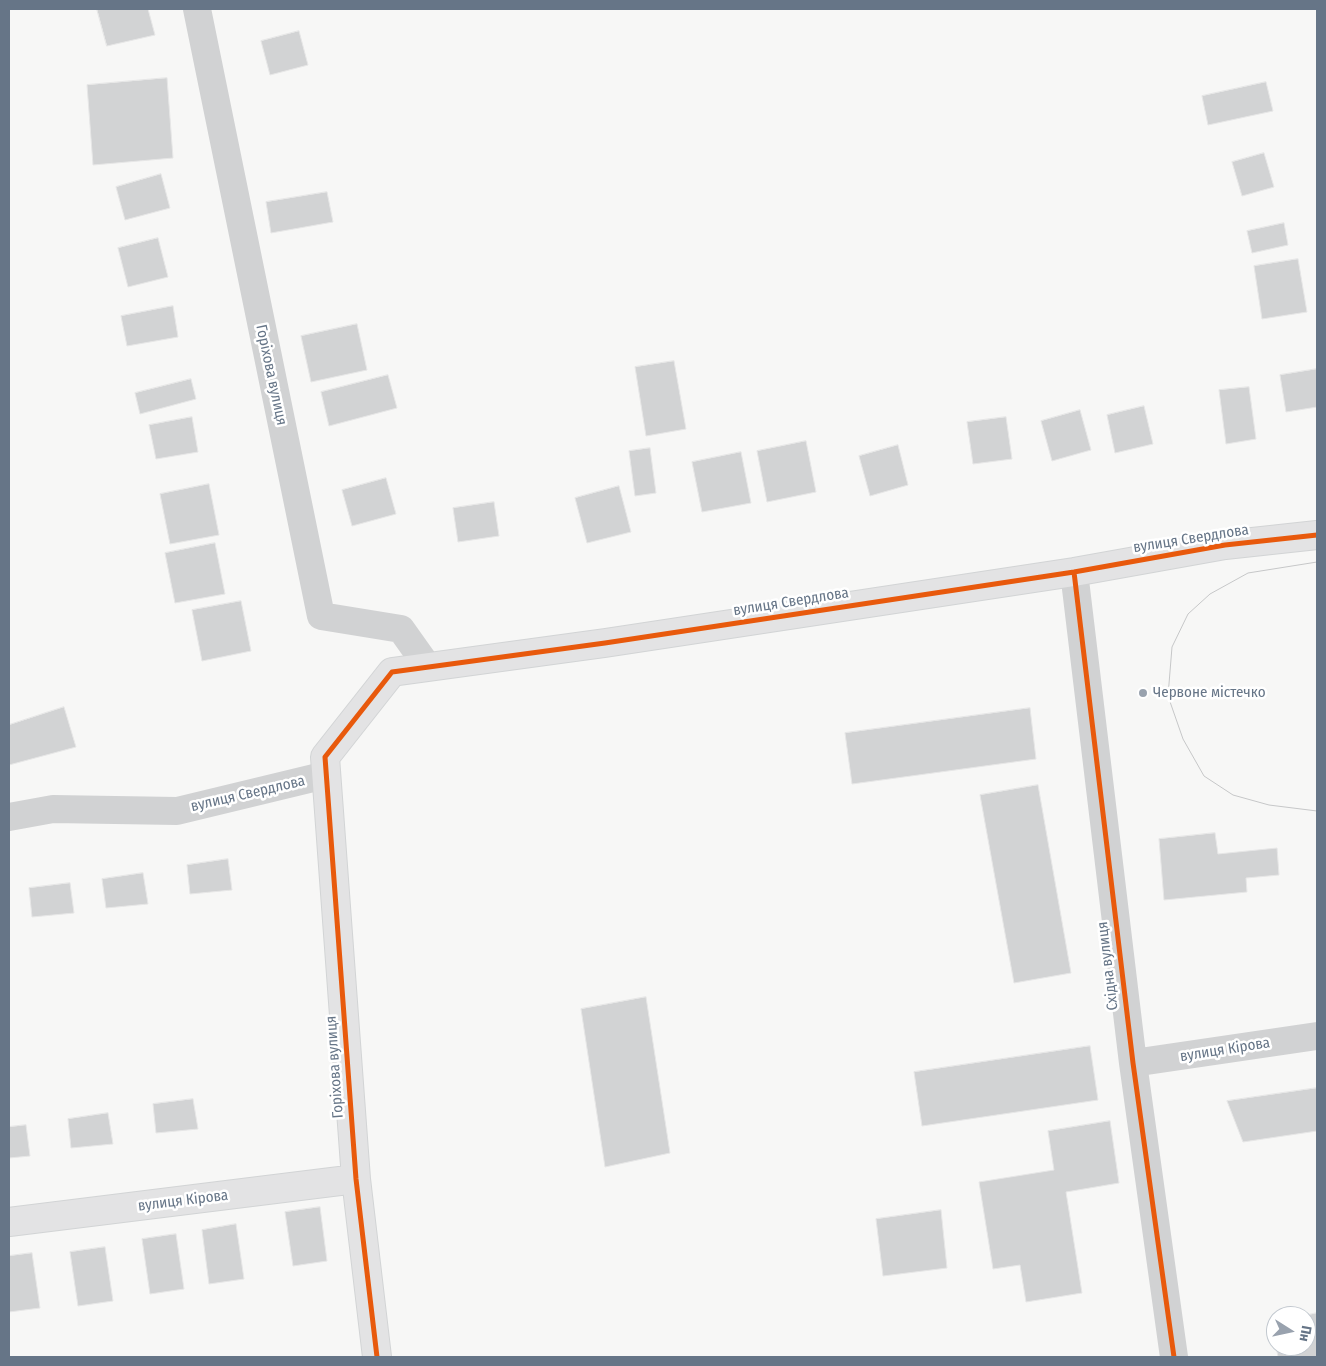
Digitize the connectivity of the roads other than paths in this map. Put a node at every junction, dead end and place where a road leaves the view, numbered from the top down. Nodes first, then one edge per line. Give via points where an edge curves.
1 (197, 9) edge
2 (1317, 535) edge
3 (1074, 572) junction
4 (428, 667) junction
5 (326, 775) junction
6 (9, 817) edge
7 (1317, 1036) edge
8 (1133, 1064) junction
9 (356, 1179) junction
10 (9, 1222) edge
11 (377, 1357) edge
12 (1174, 1357) edge

1 - 4 street, Горіхова вулиця via 321,616 401,629
2 - 3 street, вулиця Свердлова via 1225,545
3 - 4 street, вулиця Свердлова
3 - 8 street, Східна вулиця
4 - 5 street, вулиця Свердлова via 392,672 325,757
5 - 6 street, вулиця Свердлова via 177,811 53,809
5 - 9 street, Горіхова вулиця
7 - 8 street, вулиця Кірова
8 - 12 street, Східна вулиця
9 - 10 street, вулиця Кірова
9 - 11 street, Горіхова вулиця

